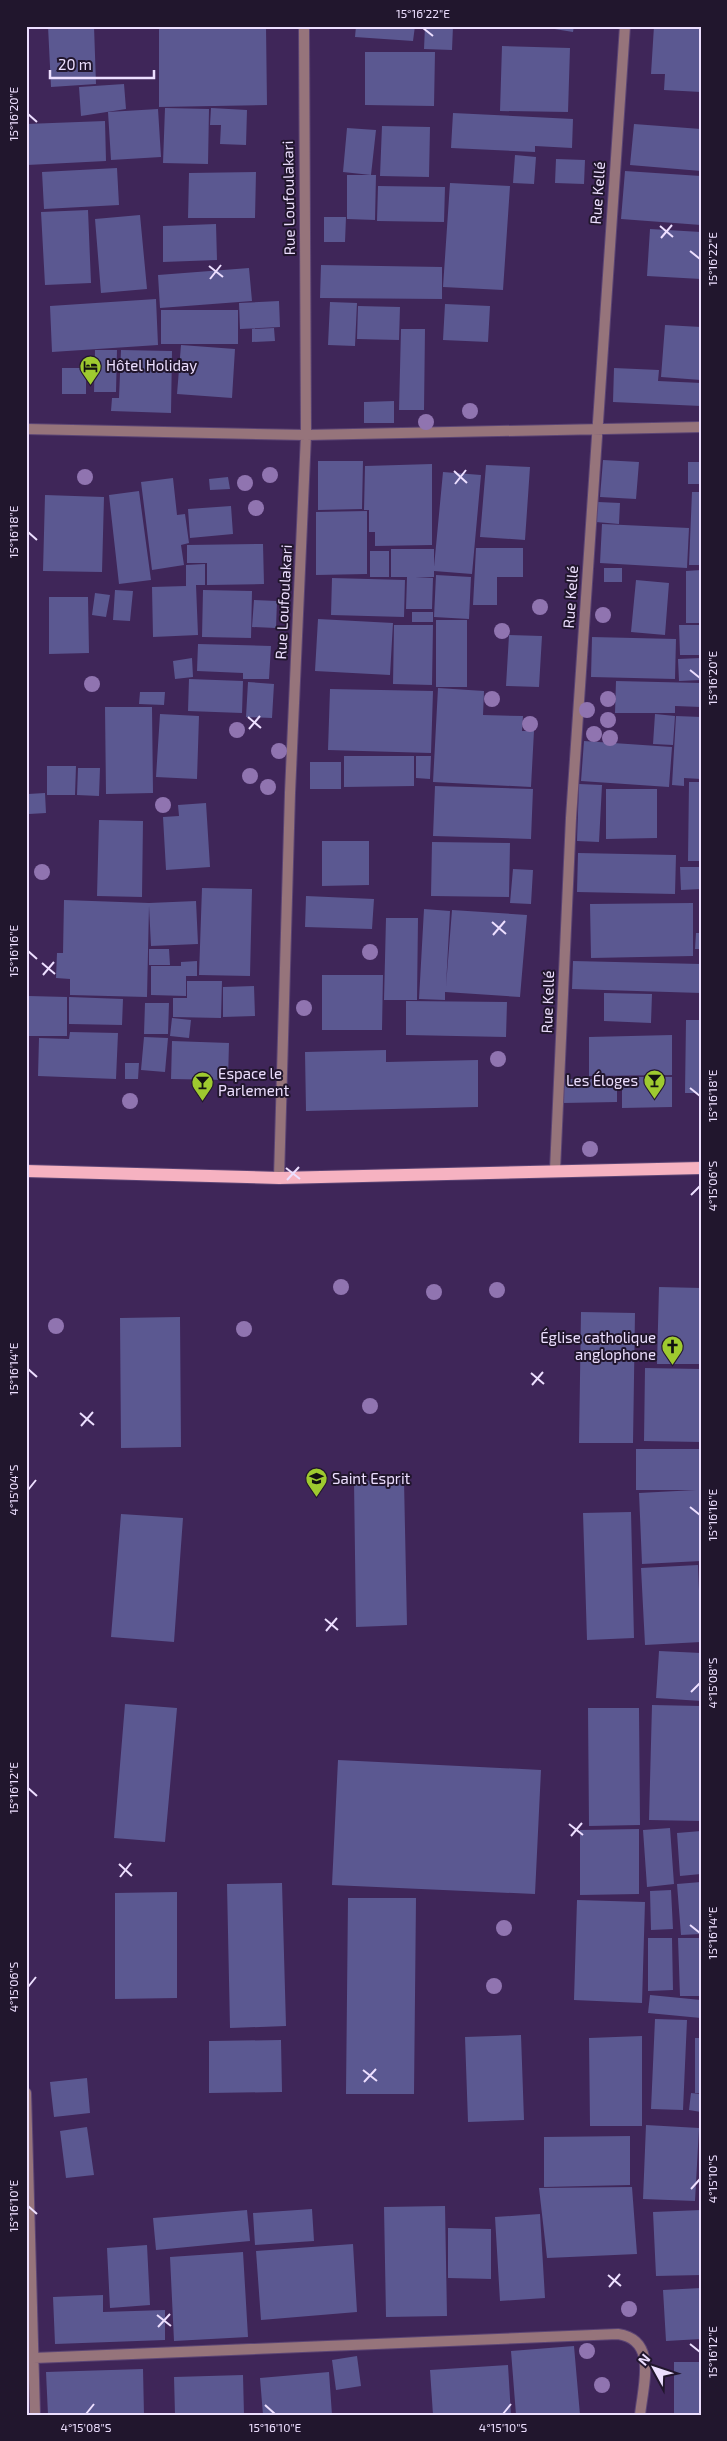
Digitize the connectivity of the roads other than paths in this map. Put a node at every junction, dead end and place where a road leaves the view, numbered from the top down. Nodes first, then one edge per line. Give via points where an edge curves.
1 (304, 26) edge
2 (625, 26) edge
3 (701, 427) edge
4 (597, 428) junction
5 (26, 429) edge
6 (306, 435) junction
7 (701, 1168) edge
8 (555, 1170) junction
9 (26, 1171) edge
10 (279, 1178) junction
11 (26, 2093) edge
12 (34, 2358) junction
13 (35, 2415) edge
14 (640, 2415) edge

1 - 6 street, Rue Loufoulakari
2 - 4 street, Rue Kellé
3 - 4 street
4 - 6 street
4 - 8 street, Rue Kellé via 571,818
5 - 6 street
6 - 10 street, Rue Loufoulakari via 290,803
7 - 8 main road
8 - 10 main road
9 - 10 main road
11 - 12 street
12 - 13 street
12 - 14 street via 618,2334 629,2336 641,2344 645,2358

